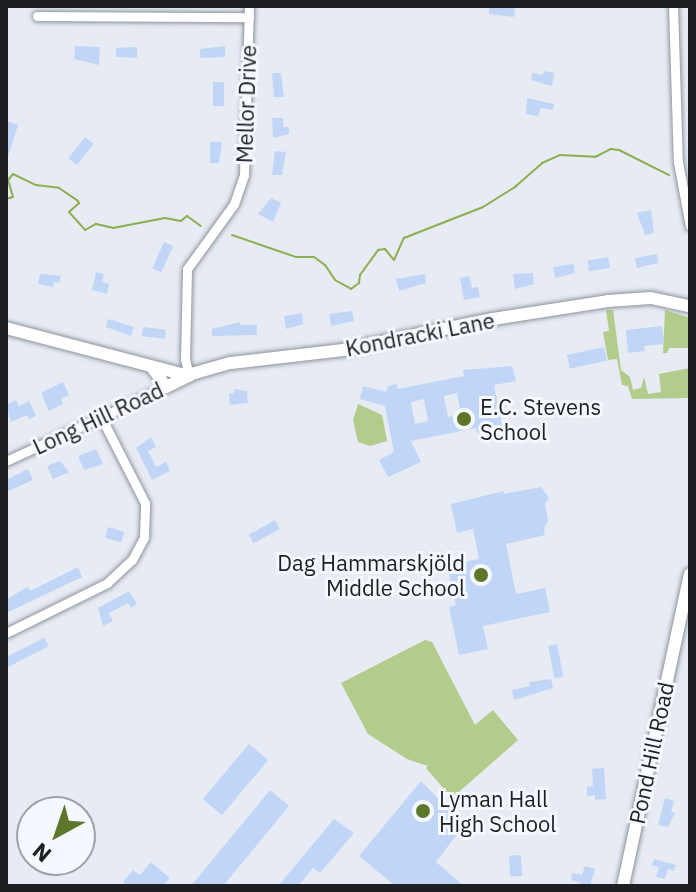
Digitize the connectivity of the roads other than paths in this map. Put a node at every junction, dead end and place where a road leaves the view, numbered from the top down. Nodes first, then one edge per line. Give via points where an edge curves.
1 (673, 6) edge
2 (249, 11) edge
3 (37, 16) dead end
4 (690, 226) edge
5 (690, 306) edge
6 (6, 328) edge
7 (152, 367) junction
8 (189, 376) junction
9 (166, 387) junction
10 (101, 417) junction
11 (6, 461) edge
12 (690, 574) edge
13 (6, 633) edge
14 (675, 635) junction
15 (690, 635) edge
16 (623, 886) edge

1 - 4 street via 678,162
2 - 3 street
2 - 8 street, Mellor Drive via 244,175 234,204 186,272
5 - 8 main road, Kondracki Lane via 651,298 608,301 343,350 231,363
6 - 7 main road
7 - 8 main road
7 - 9 main road
8 - 9 main road, Long Hill Road
9 - 10 street, Long Hill Road
10 - 11 street, Long Hill Road
10 - 13 street via 145,503 144,537 132,560 107,583
12 - 14 main road, Pond Hill Road
14 - 15 street
14 - 16 main road, Pond Hill Road

